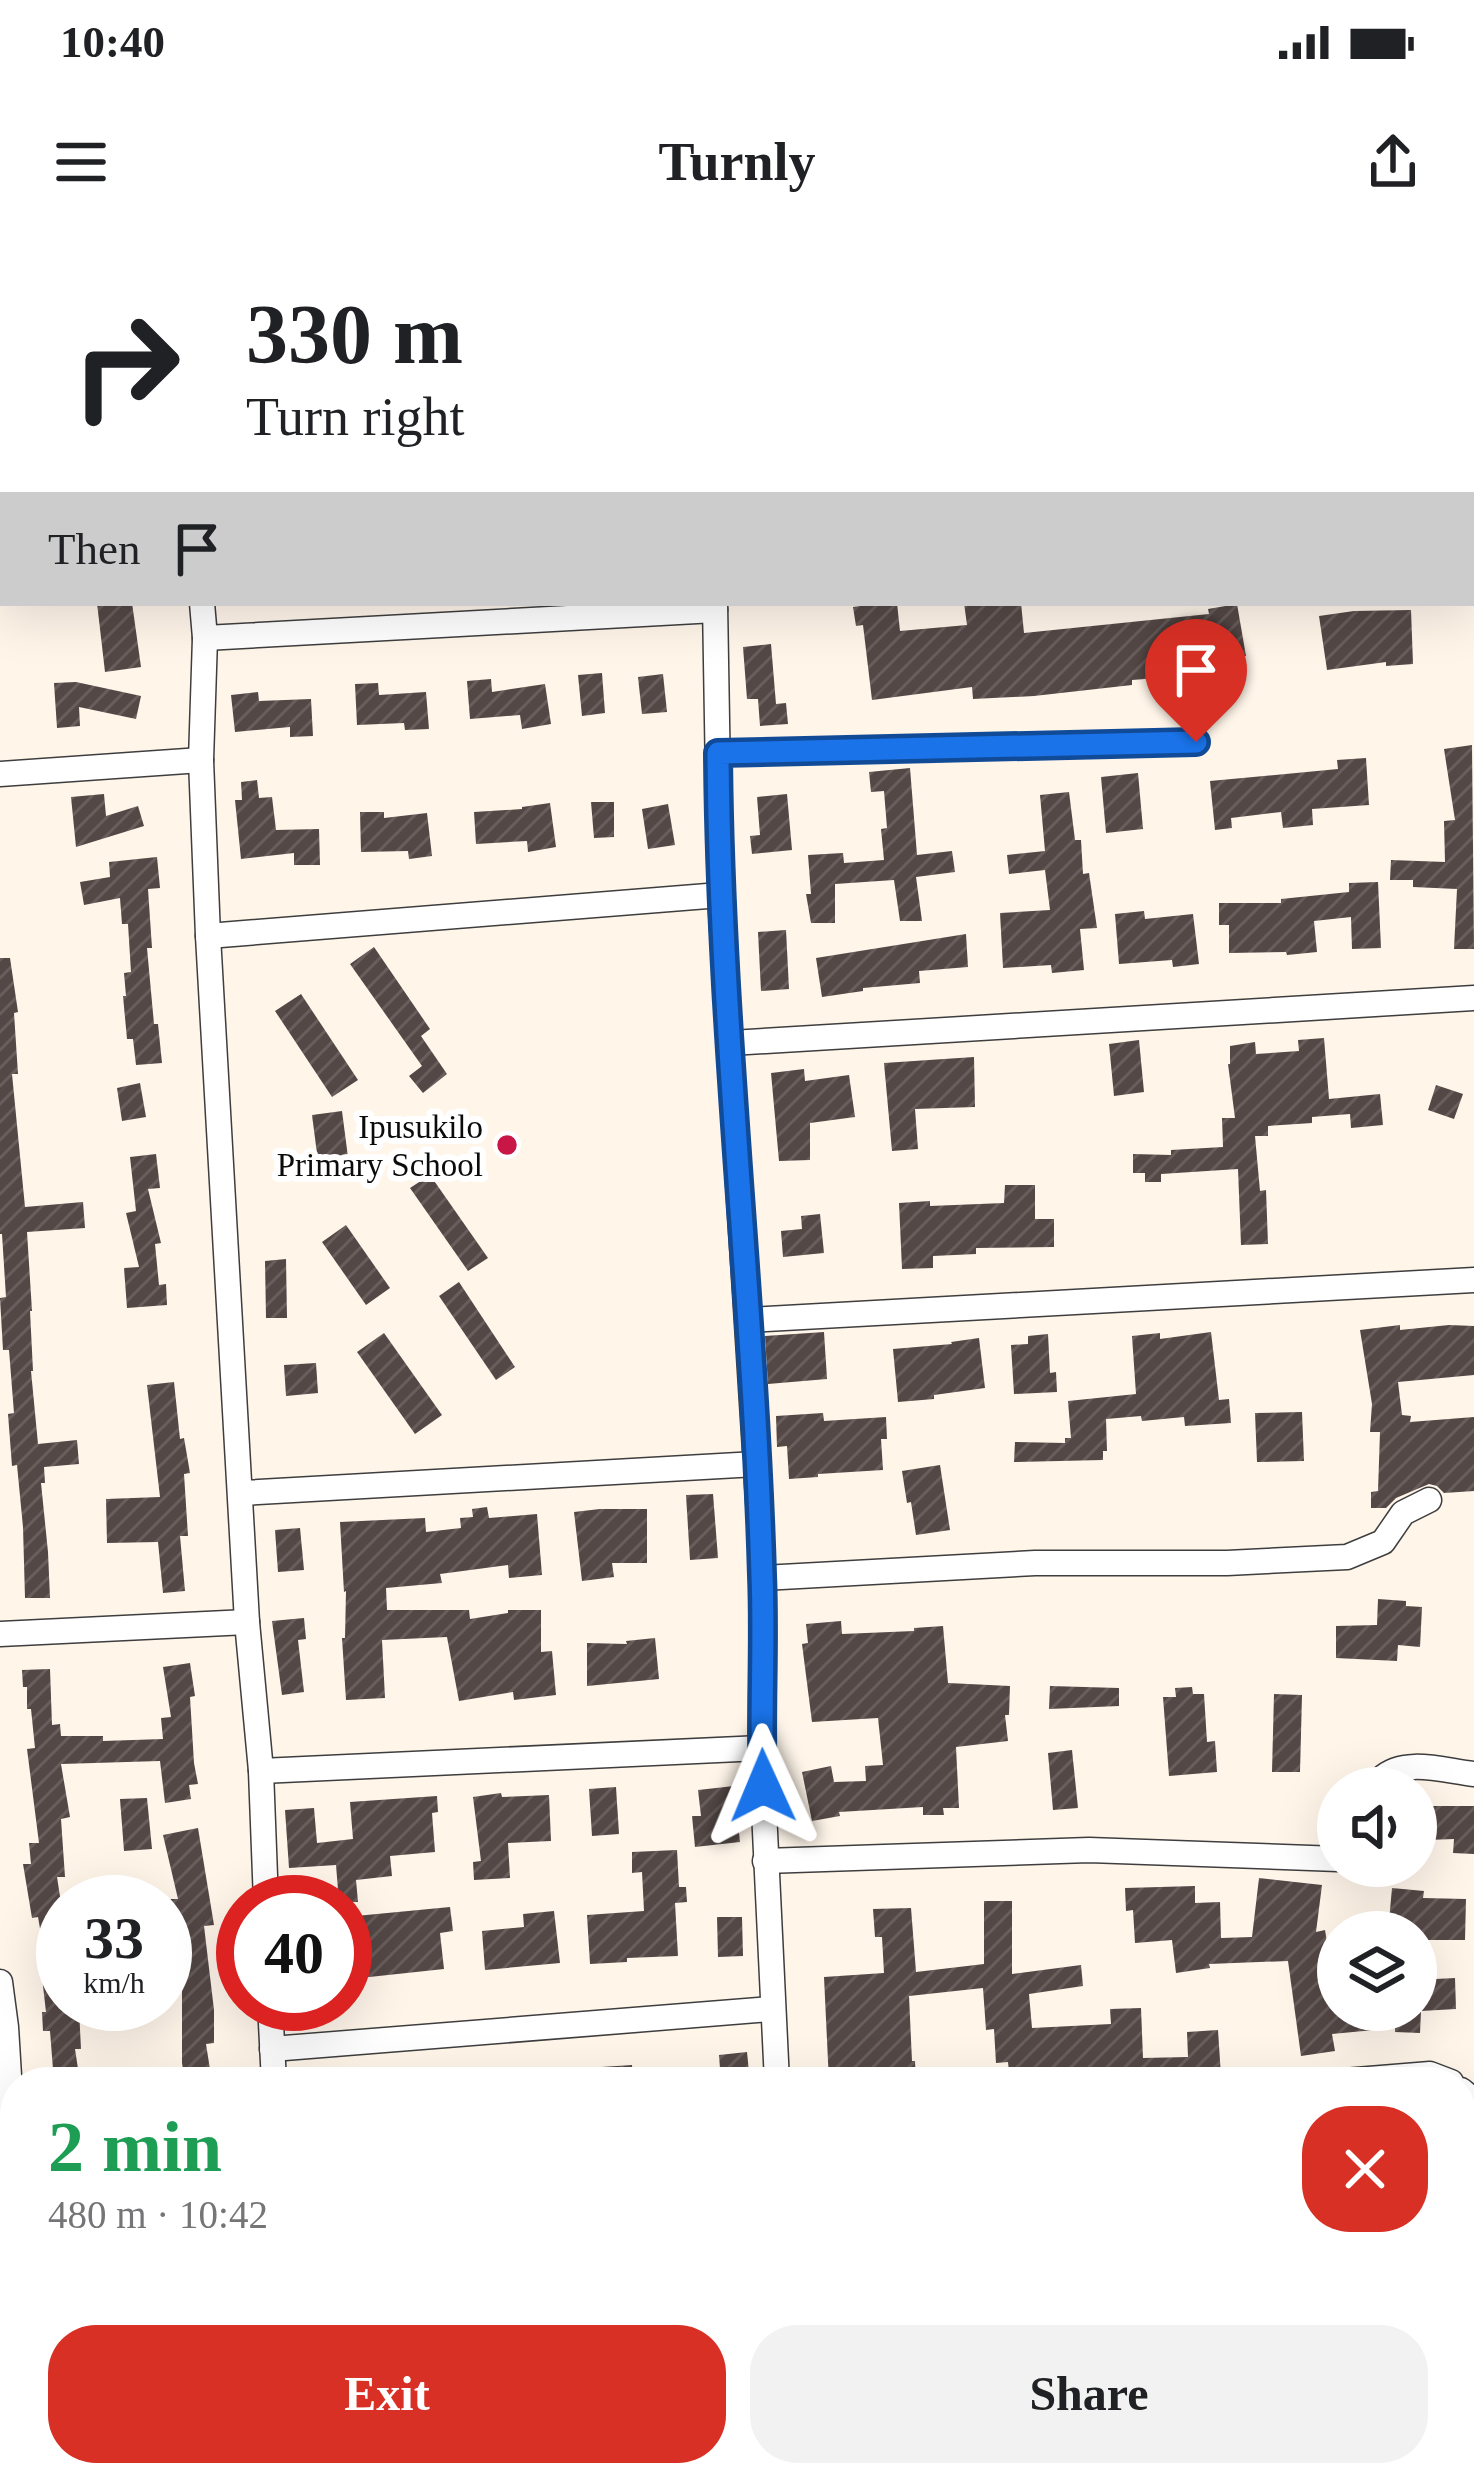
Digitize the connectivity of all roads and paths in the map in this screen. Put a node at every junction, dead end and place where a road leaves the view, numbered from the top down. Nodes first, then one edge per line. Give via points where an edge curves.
1 (202, 606) edge
2 (715, 607) edge
3 (205, 638) junction
4 (1196, 742) dead end
5 (718, 753) junction
6 (201, 760) junction
7 (0, 774) edge
8 (720, 895) junction
9 (208, 936) junction
10 (1474, 998) edge
11 (730, 1043) junction
12 (1474, 1280) edge
13 (748, 1319) junction
14 (756, 1464) junction
15 (241, 1493) junction
16 (1429, 1500) dead end
17 (763, 1578) junction
18 (247, 1622) junction
19 (0, 1634) edge
20 (761, 1748) junction
21 (1437, 1770) edge
22 (261, 1771) junction
23 (1474, 1774) edge
24 (1317, 1858) edge
25 (765, 1861) junction
26 (265, 1875) edge
27 (0, 1982) edge
28 (771, 2009) junction
29 (271, 2031) edge
30 (272, 2049) junction
31 (9, 2067) edge
32 (273, 2067) edge
33 (776, 2067) edge

1 - 3 street
2 - 3 street
2 - 5 street
3 - 6 street
4 - 5 street
5 - 8 street
6 - 7 street
6 - 9 street
8 - 9 street
8 - 11 street
9 - 15 street
10 - 11 street
11 - 13 street
12 - 13 street
13 - 14 street
14 - 15 street
14 - 17 street
15 - 18 street
16 - 17 street via 1403,1514 1383,1542 1348,1556
17 - 20 street
18 - 19 street
18 - 22 street
20 - 22 street
20 - 25 street
21 - 23 street
22 - 26 street
24 - 25 street via 1089,1850
25 - 28 street
27 - 31 street
28 - 30 street
28 - 33 street
29 - 30 street
30 - 32 street

